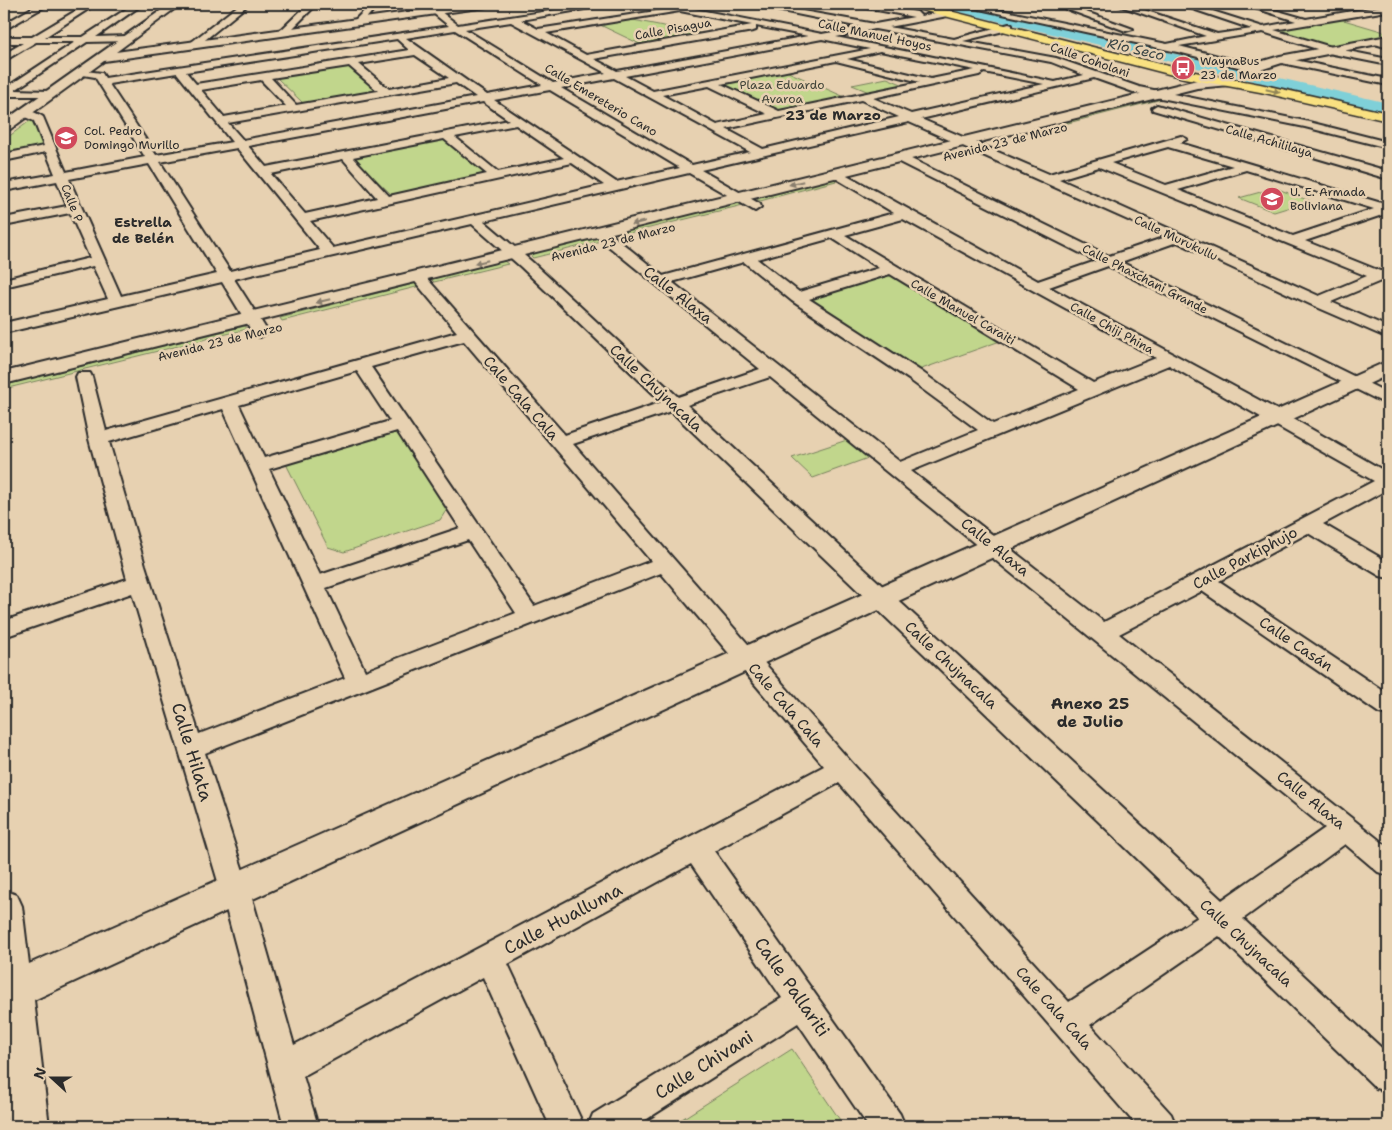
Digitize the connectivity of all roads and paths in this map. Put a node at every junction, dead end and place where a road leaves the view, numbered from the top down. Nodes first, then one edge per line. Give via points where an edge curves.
1 (92, 4) edge
2 (139, 4) edge
3 (176, 4) edge
4 (245, 4) edge
5 (313, 4) edge
6 (374, 4) edge
7 (486, 4) edge
8 (609, 4) edge
9 (658, 4) edge
10 (752, 4) edge
11 (856, 4) edge
12 (910, 4) edge
13 (960, 4) edge
14 (995, 4) edge
15 (1004, 4) edge
16 (1057, 4) edge
17 (1119, 4) edge
18 (1182, 4) edge
19 (1246, 4) edge
20 (1372, 4) edge
21 (40, 7) dead end
22 (1388, 8) edge
23 (683, 9) junction
24 (1328, 9) dead end
25 (436, 11) junction
26 (950, 13) junction
27 (1347, 14) junction
28 (929, 17) junction
29 (630, 18) junction
30 (512, 19) junction
31 (1307, 21) junction
32 (357, 23) junction
33 (658, 23) dead end
34 (591, 24) junction
35 (766, 26) junction
36 (4, 27) edge
37 (456, 27) junction
38 (1009, 27) junction
39 (878, 28) junction
40 (686, 29) dead end
41 (1262, 29) junction
42 (538, 32) junction
43 (608, 32) dead end
44 (714, 35) junction
45 (398, 36) junction
46 (1216, 36) junction
47 (826, 37) junction
48 (126, 39) junction
49 (1388, 39) edge
50 (4, 40) edge
51 (34, 40) junction
52 (85, 40) junction
53 (624, 40) dead end
54 (948, 41) junction
55 (1375, 41) junction
56 (281, 42) junction
57 (1388, 45) edge
58 (192, 46) junction
59 (1170, 46) junction
60 (641, 48) junction
61 (882, 50) junction
62 (1331, 50) junction
63 (417, 52) junction
64 (4, 58) edge
65 (100, 58) junction
66 (584, 58) junction
67 (833, 59) junction
68 (1280, 60) junction
69 (352, 62) junction
70 (1388, 62) edge
71 (179, 70) junction
72 (989, 70) junction
73 (80, 72) junction
74 (1247, 72) junction
75 (1096, 75) junction
76 (1282, 75) dead end
77 (264, 76) junction
78 (617, 76) junction
79 (458, 80) junction
80 (102, 82) junction
81 (934, 82) junction
82 (1388, 82) edge
83 (711, 83) junction
84 (1221, 83) junction
85 (1058, 84) junction
86 (193, 88) junction
87 (554, 88) junction
88 (386, 92) junction
89 (4, 93) edge
90 (49, 94) junction
91 (652, 94) junction
92 (862, 97) junction
93 (1174, 99) junction
94 (487, 100) junction
95 (1152, 100) junction
96 (4, 103) edge
97 (36, 103) junction
98 (292, 108) junction
99 (23, 114) junction
100 (778, 115) junction
101 (910, 118) junction
102 (1388, 118) edge
103 (220, 121) junction
104 (518, 121) junction
105 (5, 125) edge
106 (1220, 127) junction
107 (717, 128) junction
108 (446, 135) junction
109 (1168, 143) junction
110 (239, 144) junction
111 (972, 146) junction
112 (1388, 146) edge
113 (51, 148) junction
114 (760, 152) junction
115 (345, 155) junction
116 (4, 157) edge
117 (153, 160) junction
118 (574, 160) junction
119 (909, 161) junction
120 (1100, 163) junction
121 (1388, 164) edge
122 (1247, 166) junction
123 (687, 168) junction
124 (1374, 170) junction
125 (261, 172) junction
126 (836, 174) junction
127 (1388, 175) edge
128 (496, 176) junction
129 (62, 177) junction
130 (1048, 178) junction
131 (851, 182) junction
132 (613, 186) junction
133 (4, 187) edge
134 (1167, 189) junction
135 (737, 198) junction
136 (386, 200) junction
137 (755, 207) junction
138 (74, 208) junction
139 (1387, 209) edge
140 (905, 214) junction
141 (474, 218) junction
142 (300, 219) junction
143 (4, 222) edge
144 (834, 234) junction
145 (607, 237) junction
146 (1175, 238) junction
147 (1292, 241) junction
148 (329, 252) junction
149 (746, 257) junction
150 (520, 259) junction
151 (1109, 260) junction
152 (97, 261) junction
153 (890, 269) junction
154 (1384, 274) edge
155 (226, 275) junction
156 (660, 281) junction
157 (4, 282) edge
158 (424, 284) junction
159 (1037, 286) junction
160 (798, 298) junction
161 (116, 301) junction
162 (1317, 302) junction
163 (255, 325) junction
164 (4, 328) edge
165 (1388, 333) edge
166 (466, 334) junction
167 (223, 341) dead end
168 (1168, 359) junction
169 (361, 364) junction
170 (1388, 367) edge
171 (775, 370) junction
172 (84, 377) dead end
173 (4, 378) edge
174 (1352, 383) junction
175 (1092, 390) junction
176 (1388, 400) edge
177 (229, 402) junction
178 (673, 405) junction
179 (1278, 416) junction
180 (401, 424) junction
181 (991, 431) junction
182 (98, 439) junction
183 (559, 443) junction
184 (258, 466) junction
185 (897, 470) junction
186 (1388, 481) edge
187 (1308, 524) junction
188 (472, 531) junction
189 (993, 546) junction
190 (664, 564) junction
191 (1388, 571) edge
192 (1203, 581) junction
193 (139, 583) junction
194 (313, 585) junction
195 (879, 598) junction
196 (529, 616) junction
197 (4, 629) edge
198 (1102, 633) junction
199 (746, 658) junction
200 (359, 683) junction
201 (1388, 706) edge
202 (191, 748) junction
203 (842, 769) junction
204 (1346, 828) junction
205 (696, 848) junction
206 (1388, 863) edge
207 (235, 890) junction
208 (4, 906) edge
209 (1220, 919) junction
210 (490, 959) junction
211 (9, 992) edge
212 (802, 1003) junction
213 (1067, 1022) junction
214 (284, 1068) junction
215 (1388, 1076) edge
216 (28, 1126) edge
217 (302, 1126) edge
218 (567, 1126) edge
219 (606, 1126) edge
220 (888, 1126) edge
221 (1159, 1126) edge

1 - 51 street
2 - 52 street
3 - 48 street
4 - 58 street
5 - 56 street
6 - 32 street
7 - 25 street
8 - 30 street
9 - 23 street, Calle Manuel Hoyos
10 - 39 street, Calle Coholani
11 - 28 street
12 - 26 main road
13 - 59 street
14 - 15 street
16 - 59 street
17 - 46 street
18 - 41 street
19 - 31 street
20 - 22 street
21 - 36 street
22 - 27 street
23 - 29 street
23 - 35 street, Calle Manuel Hoyos
24 - 27 street
25 - 32 street
25 - 37 street, Calle Emereterio Cano
26 - 28 street
26 - 38 main road
27 - 31 street
28 - 39 street
29 - 33 street
29 - 34 street
30 - 37 street
30 - 42 street
31 - 41 street
32 - 56 street
34 - 42 street
34 - 43 street
35 - 44 street, Calle Pisagua
35 - 47 street, Calle Manuel Hoyos
37 - 45 street
37 - 87 street, Calle Emereterio Cano
38 - 54 street
38 - 84 main road
39 - 47 street
39 - 54 street, Calle Coholani
40 - 44 street
41 - 46 street
41 - 62 street
42 - 66 street
44 - 60 street, Calle Pisagua
45 - 56 street
45 - 63 street
46 - 59 street
47 - 61 street, Calle Manuel Hoyos
47 - 78 street
48 - 52 street
48 - 65 street
49 - 55 street
50 - 51 street
51 - 52 street
51 - 64 street
52 - 89 street
53 - 60 street
54 - 75 street, Calle Coholani via 1052,60
55 - 57 street
55 - 62 street
56 - 58 street
56 - 71 street
58 - 65 street
59 - 74 street
60 - 66 street, Calle Pisagua
61 - 67 street
61 - 72 street, Calle Manuel Hoyos
62 - 68 street
62 - 70 street
63 - 69 street
63 - 79 street
65 - 73 street
66 - 78 street
67 - 81 street
67 - 83 street
68 - 74 street
68 - 82 street
69 - 77 street
69 - 88 street
71 - 80 street
71 - 86 street
72 - 81 street
72 - 85 street, Calle Manuel Hoyos
73 - 80 street via 98,75
73 - 90 street
74 - 76 main road
74 - 84 main road
75 - 85 street
75 - 95 street, Calle Coholani
77 - 86 street
77 - 98 street
78 - 87 street
78 - 91 street
79 - 88 street
79 - 94 street
80 - 117 street
81 - 92 street
83 - 91 street
83 - 100 street
84 - 93 street, Avenida 23 de Marzo via 1213,89
84 - 95 street, Avenida 23 de Marzo via 1196,84
84 -> 102 main road via 1260,88
85 - 101 street
86 - 103 street
87 - 94 street
87 - 123 street, Calle Emereterio Cano
88 - 98 street
89 - 90 street
90 - 97 street
91 - 107 street
92 - 100 street
92 - 101 street, Calle Murukullu
93 - 95 street, Avenida 23 de Marzo
93 - 112 street via 1305,124
94 - 104 street
94 - 110 street
95 - 106 street, Calle Achililaya
95 - 111 street, Avenida 23 de Marzo
96 - 97 street
97 - 99 street
98 - 103 street
99 - 105 street
99 - 113 street, Calle P via 39,119
100 - 107 street
101 - 111 street, Calle Murukullu
101 - 114 street
103 - 110 street
104 - 108 street
104 - 118 street
106 - 109 street
106 - 124 street, Calle Achililaya
107 - 114 street
108 - 115 street
108 - 128 street
109 - 120 street
109 - 122 street
110 - 117 street
110 - 125 street
111 - 119 street, Avenida 23 de Marzo
111 - 130 street, Calle Murukullu
113 - 116 street
113 - 129 street, Calle P
114 - 123 street
115 - 125 street
115 - 136 street
117 - 129 street
117 - 155 street
118 - 128 street
118 - 132 street
119 - 126 street, Avenida 23 de Marzo
119 - 131 street, Avenida 23 de Marzo
119 - 151 street, Calle Phaxchani Grande
120 - 130 street
120 - 134 street
121 - 124 street
122 - 134 street
122 - 139 street
123 - 132 street
123 - 135 street, Calle Emereterio Cano
124 - 127 street, Calle Achililaya
125 - 142 street
126 - 131 street, Calle Chiji Phina
126 -> 135 street, Avenida 23 de Marzo
128 - 136 street
129 - 133 street
129 - 138 street, Calle P
130 - 146 street, Calle Murukullu
131 - 137 street, Avenida 23 de Marzo
131 - 140 street, Calle Chiji Phina
132 - 141 street
134 - 147 street
135 - 137 street, Calle Emereterio Cano
135 -> 145 street, Avenida 23 de Marzo
136 - 142 street
137 - 145 street, Avenida 23 de Marzo
138 - 143 street
138 - 152 street, Calle P
139 - 147 street
140 - 144 street
140 - 159 street, Calle Chiji Phina
141 - 148 street
141 - 150 street, Calle Chujnacala
142 - 148 street
144 - 149 street
144 - 153 street, Calle Manuel Caraiti
145 - 150 street, Avenida 23 de Marzo
145 - 156 street, Calle Alaxa
146 - 151 street
146 - 162 street, Calle Murukullu
147 - 154 street
148 - 155 street
149 - 156 street
149 - 160 street
150 - 158 street, Avenida 23 de Marzo
150 - 178 street, Calle Chujnacala
151 - 159 street
151 - 174 street, Calle Phaxchani Grande
152 - 157 street
152 - 161 street, Calle P
153 - 160 street
153 - 175 street, Calle Manuel Caraiti
154 - 162 street
155 - 161 street
155 - 163 street
156 - 171 street, Calle Alaxa
158 - 163 street, Avenida 23 de Marzo
158 - 166 street, Cale Cala Cala
159 - 168 street, Calle Chiji Phina
160 - 181 street via 916,376
161 - 164 street
162 - 165 street, Calle Murukullu
163 - 167 street, Avenida 23 de Marzo
163 - 173 street, Avenida 23 de Marzo
166 - 169 street
166 - 183 street, Cale Cala Cala
168 - 175 street
168 - 179 street, Calle Chiji Phina
169 - 177 street
169 - 180 street
170 - 174 street
171 - 178 street
171 - 185 street, Calle Alaxa
172 - 182 street, Calle Hilata
174 - 176 street, Calle Phaxchani Grande
174 - 179 street
175 - 181 street
177 - 182 street
177 - 184 street
178 - 183 street
178 - 195 street, Calle Chujnacala
179 - 186 street, Calle Chiji Phina
179 - 189 street
180 - 184 street
180 - 188 street
181 - 185 street
182 - 193 street, Calle Hilata
183 - 190 street, Cale Cala Cala
184 - 194 street
185 - 189 street, Calle Alaxa
186 - 187 street, Calle Parkiphujo
187 - 191 street
187 - 192 street, Calle Parkiphujo
188 - 194 street
188 - 196 street
189 - 195 street
189 - 198 street, Calle Alaxa
190 - 196 street
190 - 199 street, Cale Cala Cala
192 - 198 street, Calle Parkiphujo
192 - 201 street, Calle Casán
193 - 197 street
193 - 202 street, Calle Hilata
194 - 200 street
195 - 199 street
195 - 209 street, Calle Chujnacala
196 - 200 street
198 - 204 street, Calle Alaxa
199 - 203 street, Cale Cala Cala
199 - 207 street
200 - 202 street
202 - 207 street, Calle Hilata
203 - 205 street, Calle Hualluma
203 - 213 street, Cale Cala Cala
204 - 206 street, Calle Alaxa
204 - 209 street
205 - 210 street, Calle Hualluma
205 - 212 street, Calle Pallariti
207 - 211 street
207 - 214 street, Calle Hilata
208 - 211 street
209 - 213 street
209 - 215 street, Calle Chujnacala
210 - 214 street, Calle Hualluma
210 - 218 street
211 - 216 street
212 - 219 street, Calle Chivani
212 - 220 street, Calle Pallariti
213 - 221 street, Cale Cala Cala
214 - 217 street, Calle Hilata

